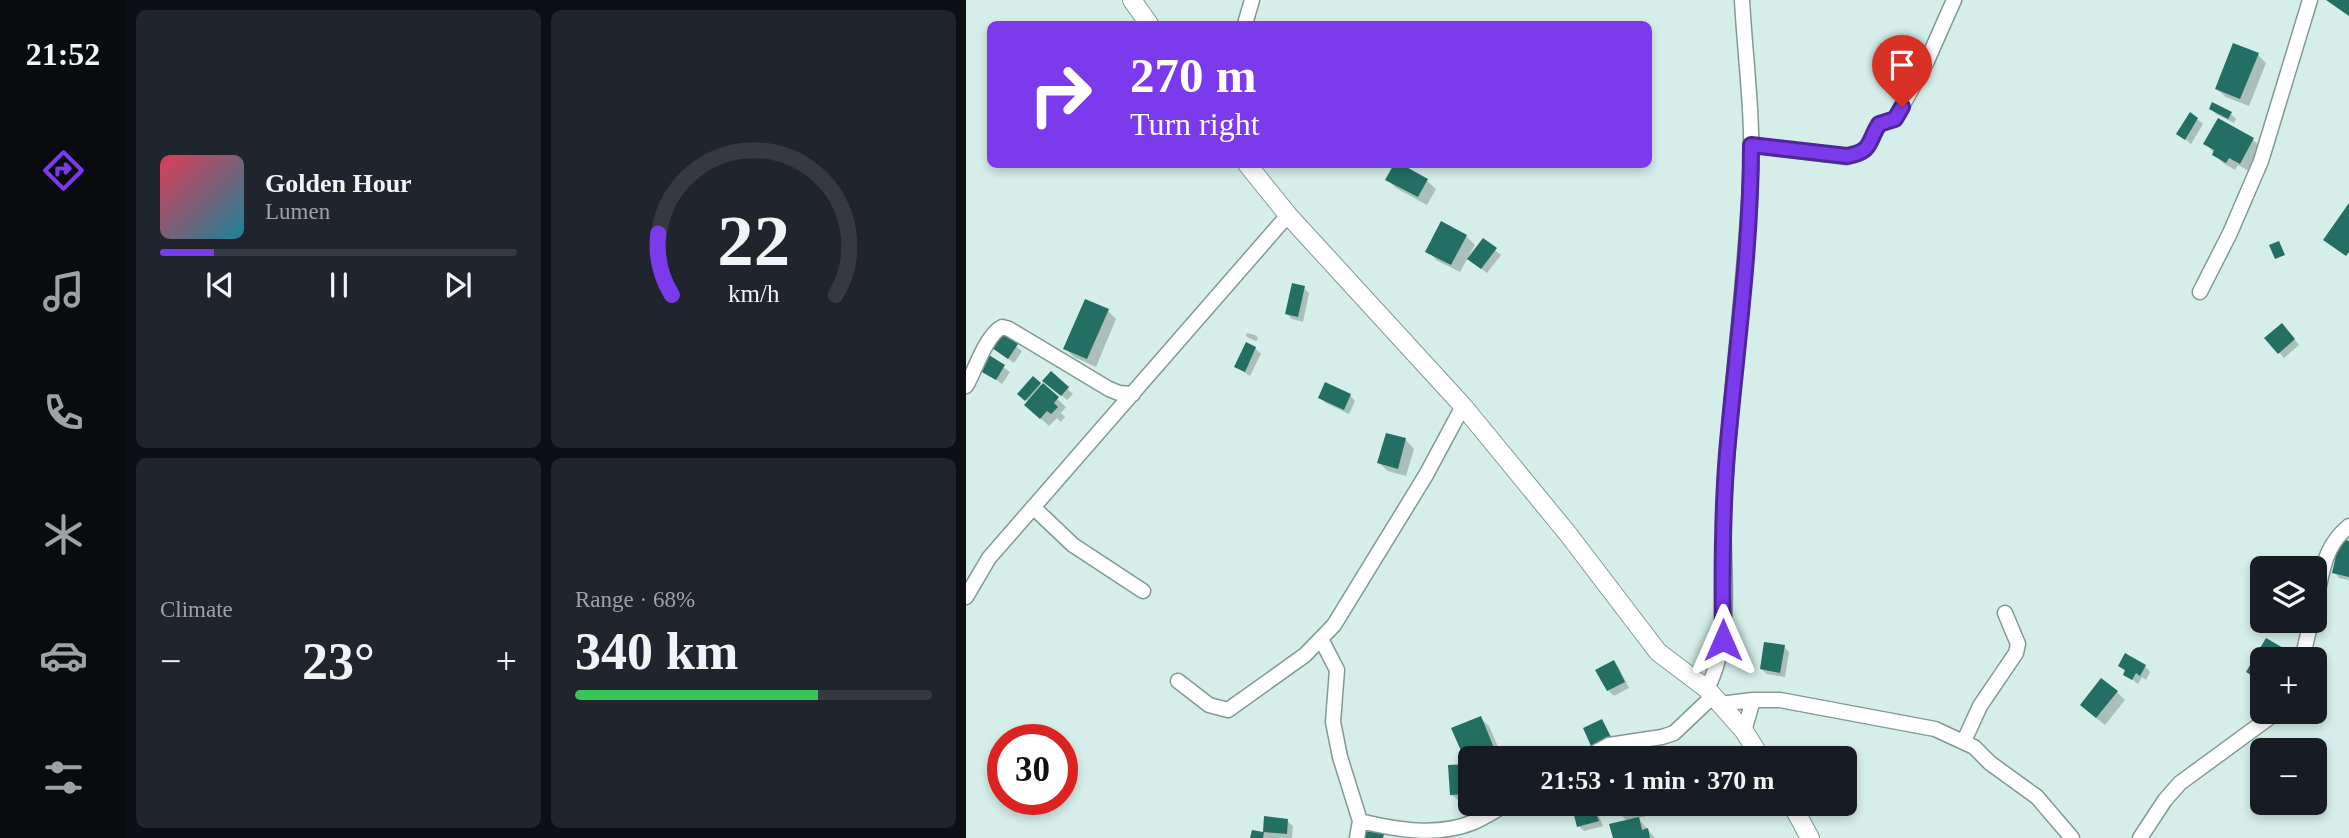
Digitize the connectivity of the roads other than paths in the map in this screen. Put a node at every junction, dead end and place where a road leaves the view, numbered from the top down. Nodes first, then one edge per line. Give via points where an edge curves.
1 (1132, 0) edge
2 (1252, 0) edge
3 (1742, 0) edge
4 (1954, 0) edge
5 (2311, 0) edge
6 (1147, 21) edge
7 (1246, 21) edge
8 (1751, 145) junction
9 (1250, 168) edge
10 (1288, 215) junction
11 (2200, 292) dead end
12 (966, 386) edge
13 (1133, 394) junction
14 (1463, 406) junction
15 (1034, 507) junction
16 (2349, 526) edge
17 (2326, 556) edge
18 (1143, 591) dead end
19 (966, 597) edge
20 (2006, 613) dead end
21 (1321, 639) junction
22 (1178, 681) dead end
23 (1714, 696) junction
24 (1753, 700) junction
25 (2261, 724) edge
26 (1744, 731) junction
27 (1964, 741) junction
28 (1607, 746) edge
29 (1753, 746) edge
30 (1484, 816) edge
31 (1798, 816) edge
32 (1360, 821) junction
33 (1357, 838) edge
34 (1810, 838) edge
35 (2072, 838) edge
36 (2140, 838) edge

1 - 6 street
2 - 7 street
3 - 8 street
4 - 8 street via 1895,119 1879,124 1870,146 1861,154
5 - 11 street via 2261,161
8 - 23 street via 1722,536 1723,640
9 - 10 street
10 - 13 street
10 - 14 street
12 - 13 street via 982,352 1002,327 1109,388
13 - 15 street
14 - 21 street via 1426,475
14 - 23 street via 1658,652
15 - 18 street via 1073,545
15 - 19 street via 989,558
16 - 17 street
20 - 27 street via 2018,644 2016,653 1980,706
21 - 22 street via 1305,656 1228,710 1209,705
21 - 32 street via 1337,670 1335,740
23 - 24 street
23 - 26 street
23 - 28 street via 1674,733
24 - 26 street
24 - 27 street via 1780,700 1935,729
25 - 36 street via 2180,783
26 - 29 street
27 - 35 street via 2037,797
30 - 32 street via 1438,831
31 - 34 street
32 - 33 street

